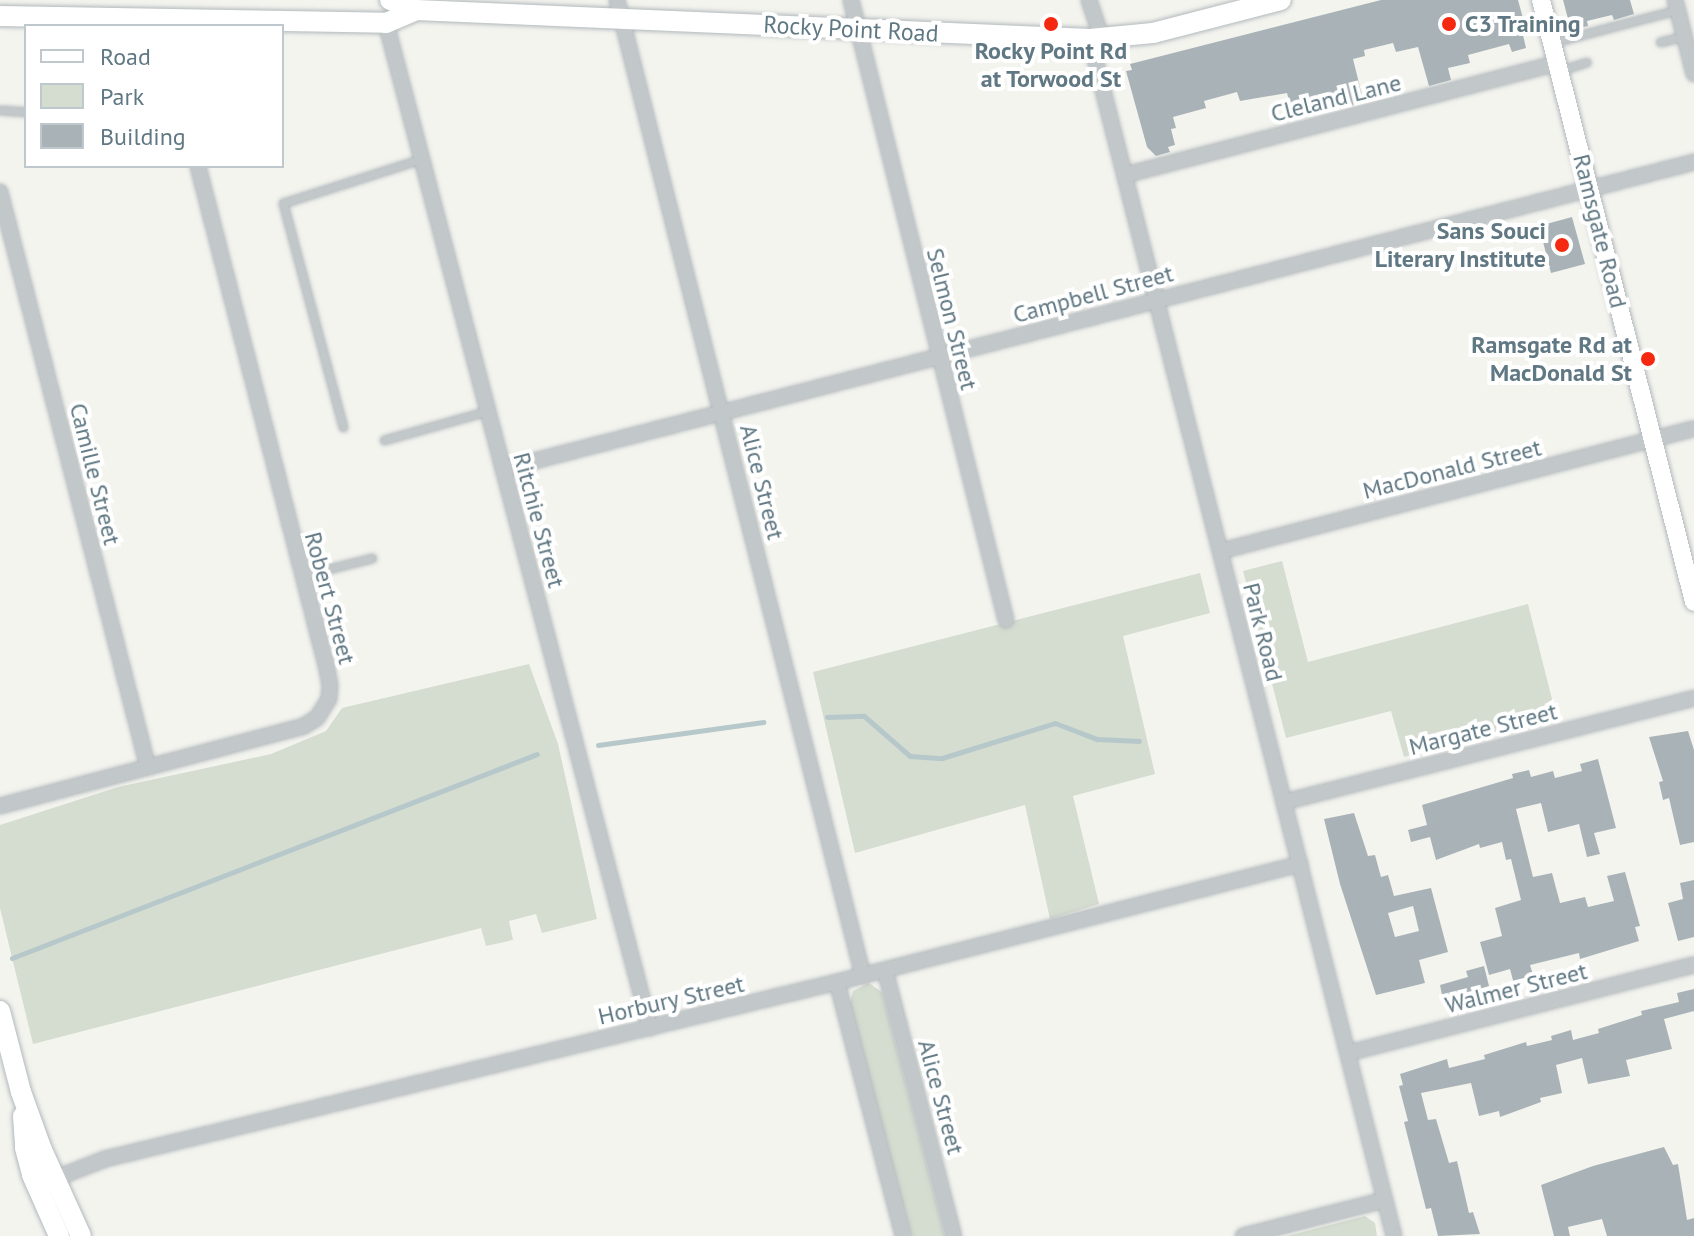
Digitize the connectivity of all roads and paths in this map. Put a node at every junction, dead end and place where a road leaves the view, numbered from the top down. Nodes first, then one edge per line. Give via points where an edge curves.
1 (390, 0) edge
2 (851, 0) edge
3 (1089, 0) edge
4 (1281, 0) edge
5 (1541, 0) edge
6 (1676, 5) edge
7 (619, 8) edge
8 (416, 10) junction
9 (0, 16) edge
10 (386, 23) junction
11 (163, 24) edge
12 (855, 28) junction
13 (1684, 36) junction
14 (1096, 39) junction
15 (1660, 42) dead end
16 (1552, 43) junction
17 (1587, 62) dead end
18 (1558, 67) junction
19 (1694, 74) edge
20 (0, 110) edge
21 (24, 112) edge
22 (421, 159) junction
23 (1694, 162) edge
24 (199, 168) edge
25 (1125, 175) junction
26 (1589, 188) junction
27 (0, 192) edge
28 (1156, 299) junction
29 (940, 357) junction
30 (487, 411) junction
31 (722, 411) junction
32 (343, 427) dead end
33 (1694, 429) edge
34 (384, 440) dead end
35 (1653, 440) junction
36 (503, 469) junction
37 (1221, 551) junction
38 (372, 558) dead end
39 (301, 576) junction
40 (1694, 602) edge
41 (1006, 620) dead end
42 (1694, 698) edge
43 (148, 767) junction
44 (1284, 802) junction
45 (0, 806) edge
46 (1300, 864) junction
47 (1694, 965) edge
48 (885, 970) junction
49 (863, 976) junction
50 (837, 982) junction
51 (0, 1011) edge
52 (650, 1028) junction
53 (1348, 1053) junction
54 (21, 1092) junction
55 (54, 1179) junction
56 (1384, 1200) junction
57 (67, 1231) edge
58 (903, 1236) edge
59 (954, 1236) edge
60 (1243, 1236) edge
61 (1394, 1236) edge

1 - 8 main road, Rocky Point Road
2 - 12 street, Selmon Street
3 - 14 street, Park Road
4 - 14 main road, Rocky Point Road via 1153,33
5 - 16 main road, Ramsgate Road
6 - 13 street
6 - 16 lane
7 - 8 main road, Rocky Point Road
7 - 12 main road, Rocky Point Road
7 - 31 street, Alice Street
8 - 10 main road, Rocky Point Road
9 - 11 main road, Rocky Point Road
10 - 11 main road, Rocky Point Road
10 - 22 street, Ritchie Street
12 - 14 main road, Rocky Point Road
12 - 29 street, Selmon Street
13 - 15 lane
13 - 19 street
14 - 25 street, Park Road
16 - 18 main road, Ramsgate Road
17 - 18 lane
18 - 25 street, Cleland Lane
18 - 26 main road, Ramsgate Road
20 - 21 lane
22 - 30 street, Ritchie Street
22 - 32 lane via 283,203
23 - 26 street, Campbell Street
24 - 39 street, Robert Street
25 - 28 street, Park Road
26 - 28 street, Campbell Street
26 - 35 main road, Ramsgate Road
27 - 43 street, Camille Street
28 - 29 street, Campbell Street
28 - 37 street, Park Road
29 - 31 street, Campbell Street
29 - 41 street, Selmon Street
30 - 34 lane
30 - 36 street, Ritchie Street
31 - 36 street, Campbell Street
31 - 49 street, Alice Street
33 - 35 street, MacDonald Street
35 - 37 street, MacDonald Street
35 - 40 main road, Ramsgate Road
36 - 52 street, Ritchie Street
37 - 44 street, Park Road
38 - 39 lane
39 - 43 street, Robert Street via 330,685 317,718 296,729
42 - 44 street, Margate Street
43 - 45 street, Robert Street
44 - 46 street, Park Road
46 - 48 street, Horbury Street
46 - 53 street, Park Road
47 - 53 street, Walmer Street
48 - 49 street, Horbury Street
48 - 59 street, Alice Street
49 - 50 street, Horbury Street
50 - 52 street, Horbury Street
50 - 58 street
51 - 54 main road
52 - 55 street, Horbury Street via 105,1159
53 - 56 street, Park Road
54 - 55 main road
54 - 57 main road via 25,1148 42,1202
55 - 57 main road
56 - 60 street
56 - 61 street, Park Road

